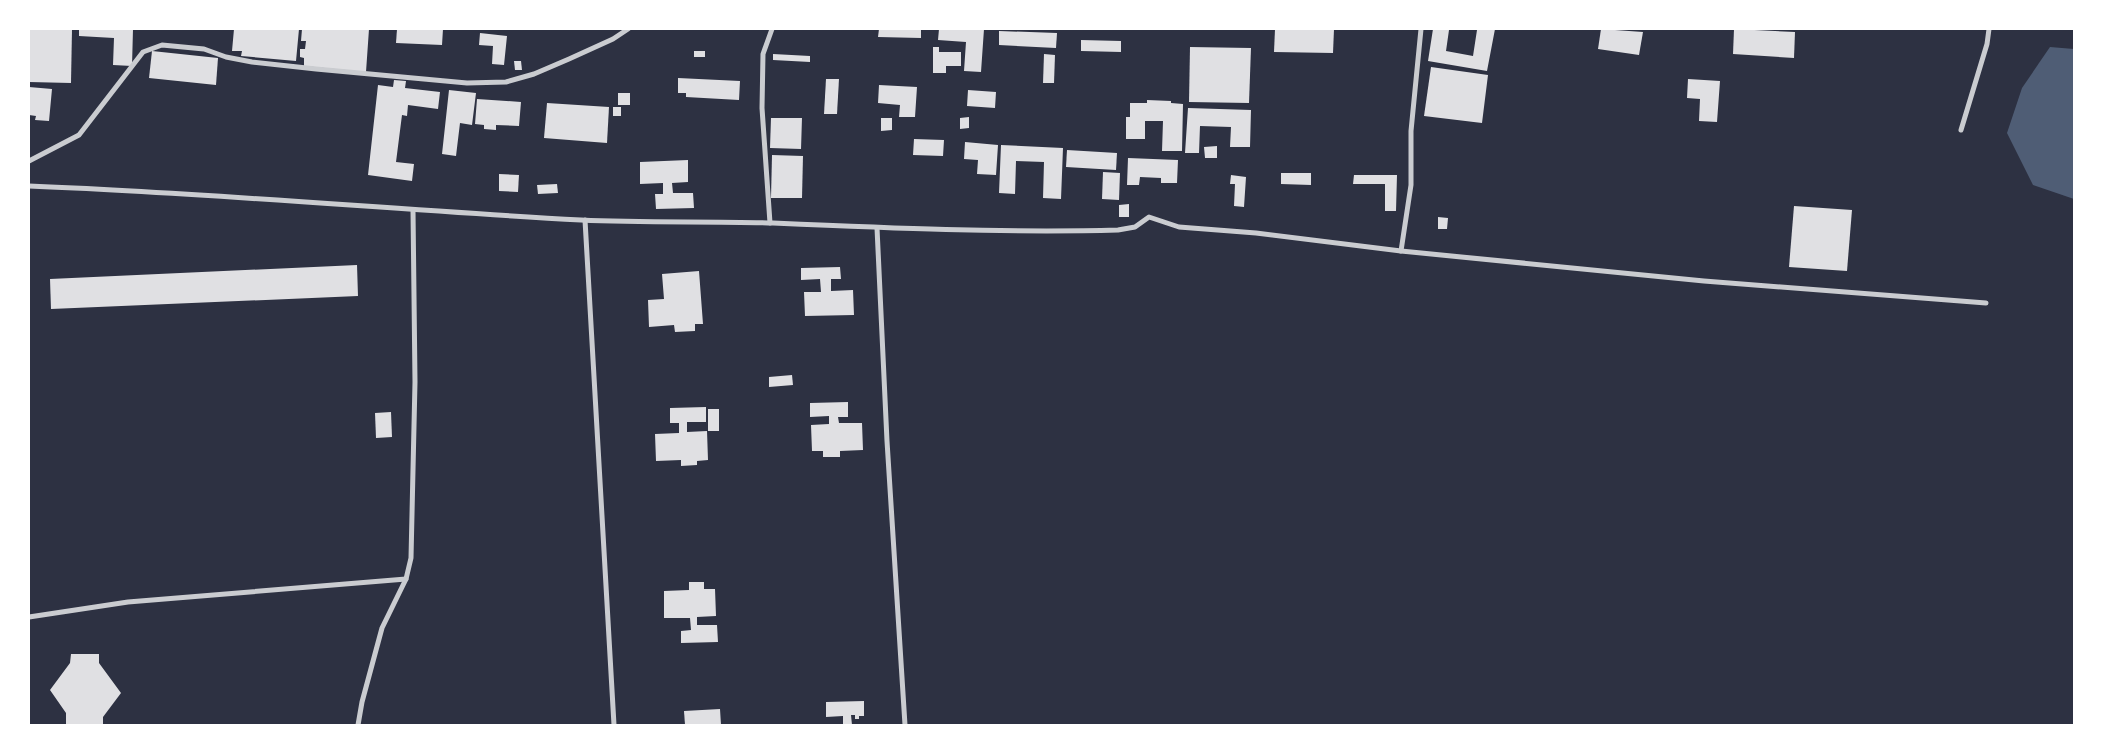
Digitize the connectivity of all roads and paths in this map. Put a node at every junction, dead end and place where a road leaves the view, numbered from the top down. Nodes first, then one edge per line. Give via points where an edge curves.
1 (628, 29) edge
2 (772, 29) edge
3 (1421, 29) edge
4 (1989, 29) edge
5 (1961, 130) dead end
6 (29, 161) edge
7 (29, 186) edge
8 (413, 210) junction
9 (585, 220) junction
10 (770, 223) junction
11 (877, 228) junction
12 (1401, 250) junction
13 (1986, 302) dead end
14 (406, 579) junction
15 (29, 617) edge
16 (358, 725) edge
17 (614, 725) edge
18 (905, 725) edge

1 - 6 street via 569,59 506,82 467,83 316,69 252,62 204,49 162,45 143,52 79,135
2 - 10 street via 763,54 762,108
3 - 12 street via 1412,131 1412,185
4 - 5 street
7 - 8 street via 148,190
8 - 9 street
8 - 14 street via 414,411 411,558
9 - 10 street
9 - 17 street
10 - 11 street
11 - 12 street via 1118,230 1135,227 1149,217 1179,228 1256,233
11 - 18 street
12 - 13 street via 1704,281
14 - 15 street via 128,602
14 - 16 street via 382,628

